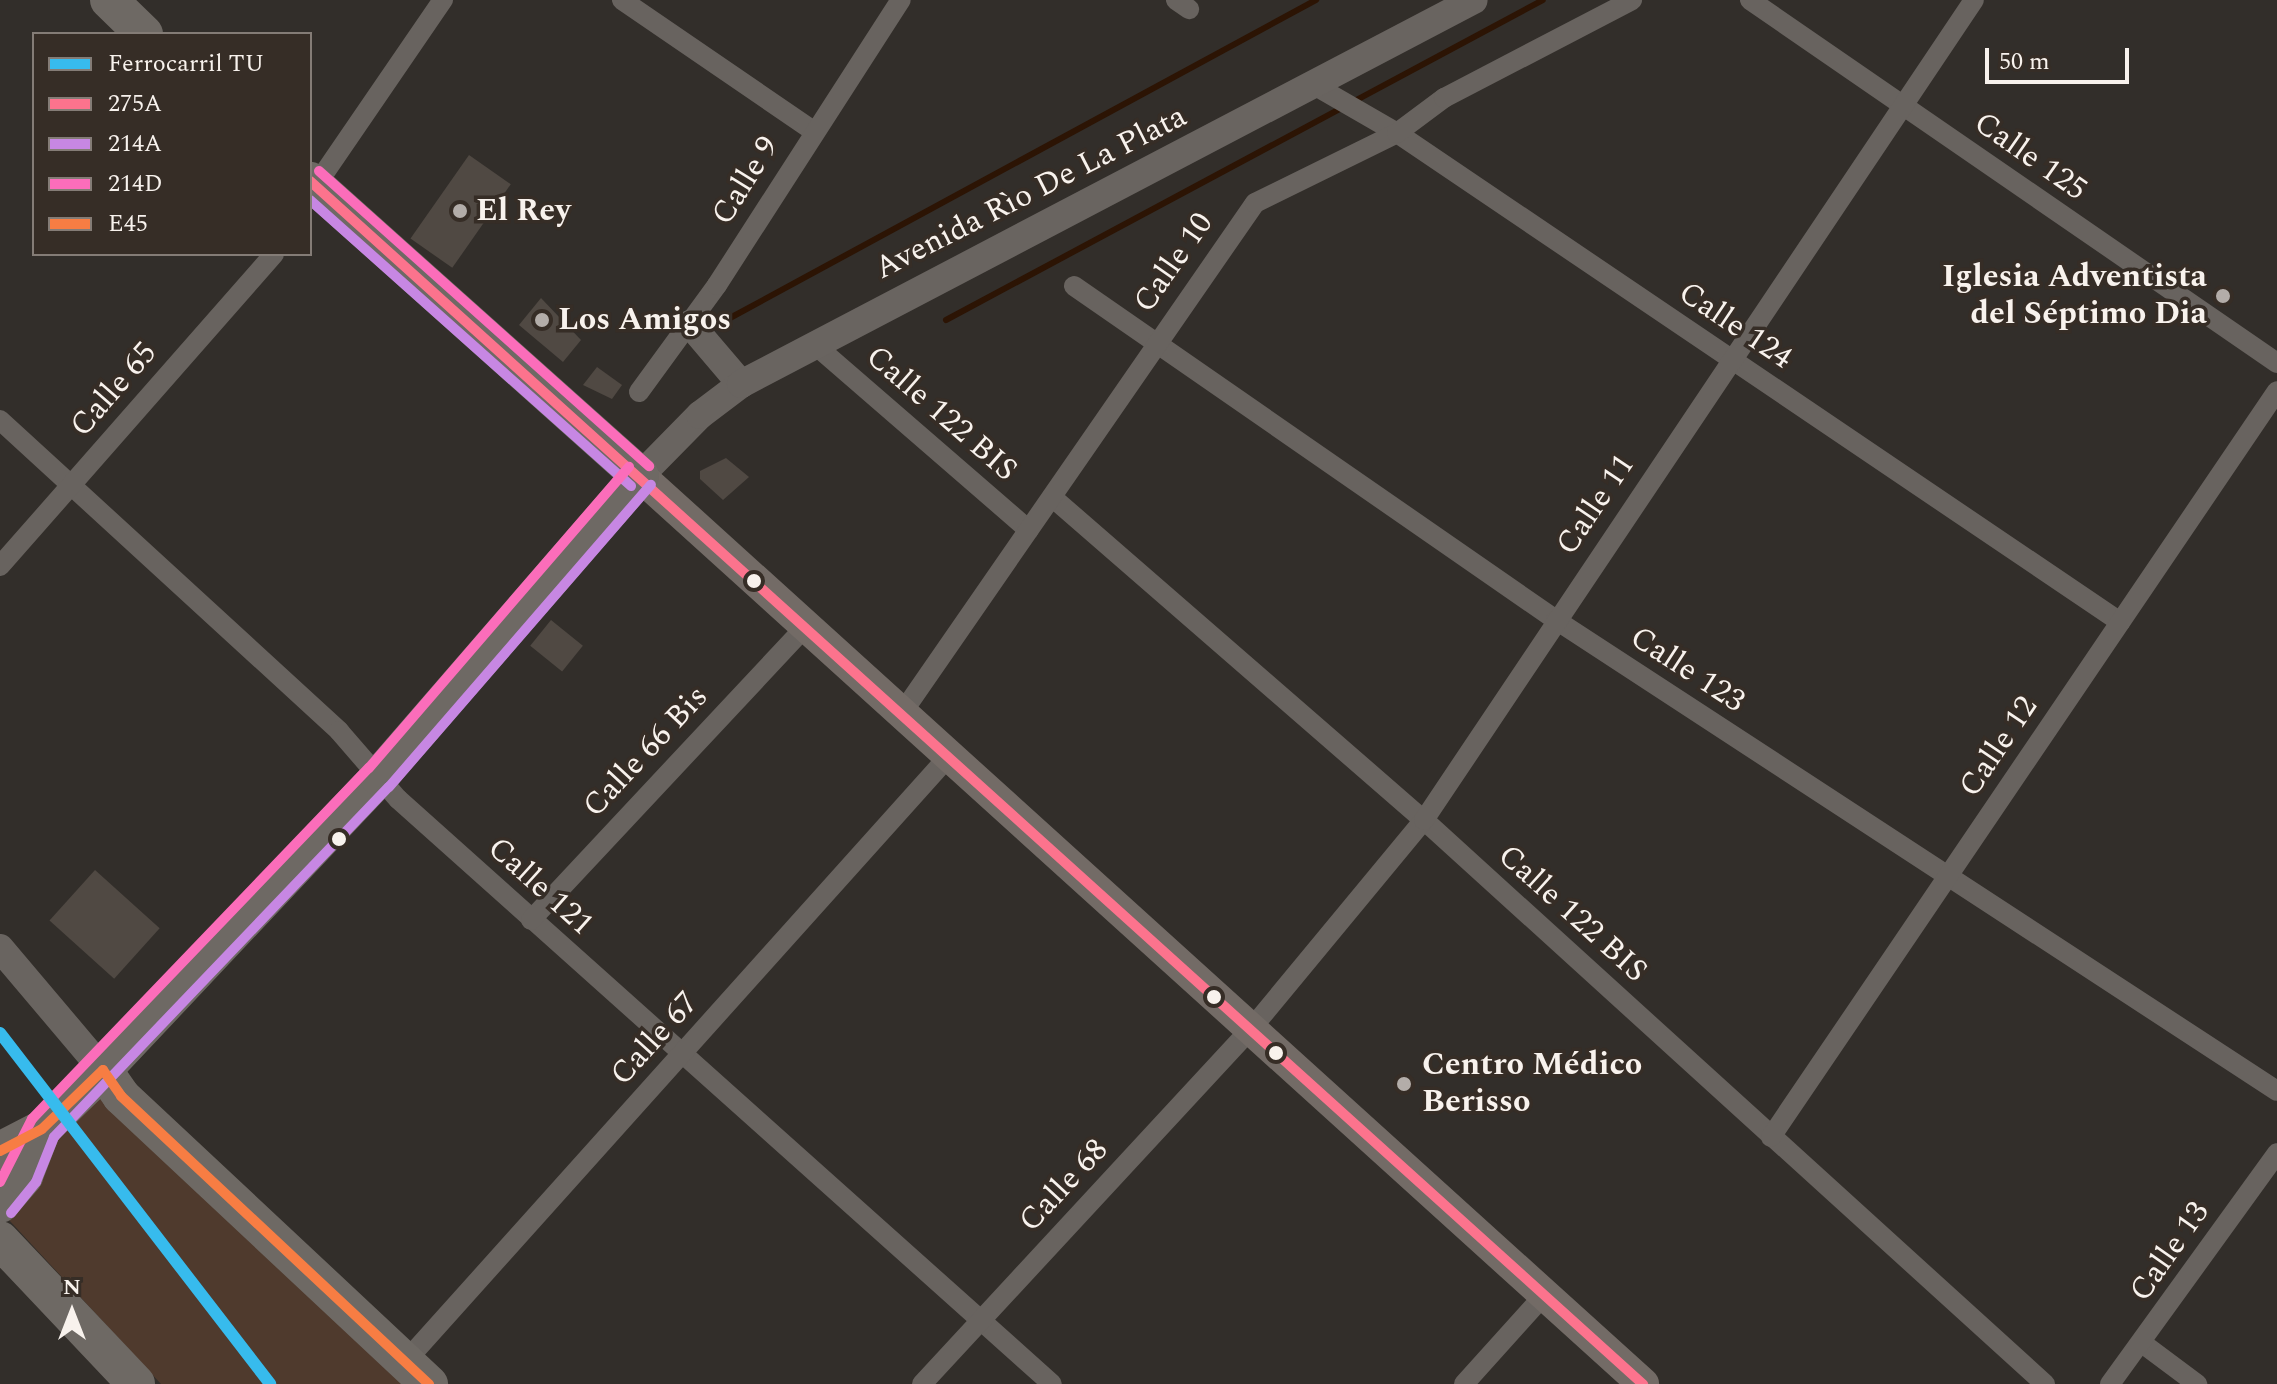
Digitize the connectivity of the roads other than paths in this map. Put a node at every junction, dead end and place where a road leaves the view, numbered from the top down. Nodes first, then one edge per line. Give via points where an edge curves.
1 (109, 0) edge
2 (443, 0) edge
3 (622, 0) edge
4 (901, 0) edge
5 (1474, 0) edge
6 (1632, 0) edge
7 (1750, 0) edge
8 (1974, 0) edge
9 (142, 32) edge
10 (1325, 92) junction
11 (1902, 105) junction
12 (813, 131) junction
13 (1397, 133) junction
14 (312, 187) edge
15 (272, 256) edge
16 (1074, 286) dead end
17 (690, 324) junction
18 (1154, 343) junction
19 (814, 344) junction
20 (1729, 358) junction
21 (2277, 363) edge
22 (741, 384) junction
23 (2277, 391) edge
24 (639, 392) dead end
25 (0, 420) edge
26 (640, 476) junction
27 (69, 486) junction
28 (1052, 497) junction
29 (1029, 530) junction
30 (0, 566) edge
31 (1556, 620) junction
32 (2120, 622) junction
33 (806, 626) junction
34 (902, 713) junction
35 (949, 756) junction
36 (379, 777) junction
37 (1424, 820) junction
38 (1949, 874) junction
39 (531, 920) junction
40 (0, 948) edge
41 (1251, 1029) junction
42 (682, 1053) junction
43 (103, 1070) junction
44 (2277, 1091) edge
45 (42, 1129) junction
46 (1771, 1137) junction
47 (0, 1151) edge
48 (2277, 1153) edge
49 (0, 1204) edge
50 (0, 1240) edge
51 (1544, 1295) junction
52 (979, 1321) junction
53 (2142, 1343) junction
54 (417, 1373) edge
55 (136, 1384) edge
56 (922, 1384) edge
57 (1052, 1384) edge
58 (1464, 1384) edge
59 (1643, 1384) edge
60 (2045, 1384) edge
61 (2110, 1384) edge
62 (2197, 1384) edge

1 - 9 highway
2 - 14 street
3 - 12 street
4 - 12 street, Calle 9
5 - 10 main road, Avenida Rìo De La Plata
6 - 13 street, Calle 10 via 1444,98
7 - 11 street, Calle 125
8 - 11 street, Calle 11
10 - 13 street, Calle 124
10 - 19 main road, Avenida Rìo De La Plata
11 - 20 street, Calle 11
11 - 21 street, Calle 125
12 - 17 street, Calle 9
13 - 18 street, Calle 10 via 1255,203
13 - 20 street, Calle 124
14 - 26 highway
15 - 27 street, Calle 65
16 - 18 street, Calle 123
17 - 22 main road
17 - 24 street, Calle 9
18 - 28 street, Calle 10
18 - 31 street, Calle 123
19 - 22 main road, Avenida Rìo De La Plata
19 - 29 street, Calle 122 BIS
20 - 31 street, Calle 11
20 - 32 street, Calle 124
22 - 26 main road, Avenida Rìo De La Plata via 700,415
23 - 32 street, Calle 12
25 - 27 street, Calle 121
26 - 33 main road
26 - 36 highway
27 - 30 street, Calle 65
27 - 36 street, Calle 121 via 339,731
28 - 29 street, Calle 10
28 - 37 street, Calle 122 BIS
29 - 34 street, Calle 10
31 - 37 street, Calle 11
31 - 38 street, Calle 123
32 - 38 street, Calle 12
33 - 34 main road
33 - 39 street, Calle 66 Bis
34 - 35 main road
35 - 41 main road
35 - 42 street, Calle 67
36 - 39 street, Calle 121
36 - 43 highway
37 - 41 street, Calle 11
37 - 46 street, Calle 122 BIS
38 - 44 street, Calle 123
38 - 46 street, Calle 12
39 - 42 street, Calle 121
40 - 43 main road
41 - 51 main road
41 - 52 street, Calle 68
42 - 52 street, Calle 121
42 - 54 street, Calle 67
43 - 45 highway
43 - 54 highway via 121,1096
45 - 47 highway
45 - 49 highway via 24,1176
46 - 60 street, Calle 122 BIS
48 - 53 street, Calle 13
50 - 55 highway
51 - 58 street
51 - 59 main road
52 - 56 street, Calle 68
52 - 57 street, Calle 121
53 - 61 street, Calle 13
53 - 62 street

